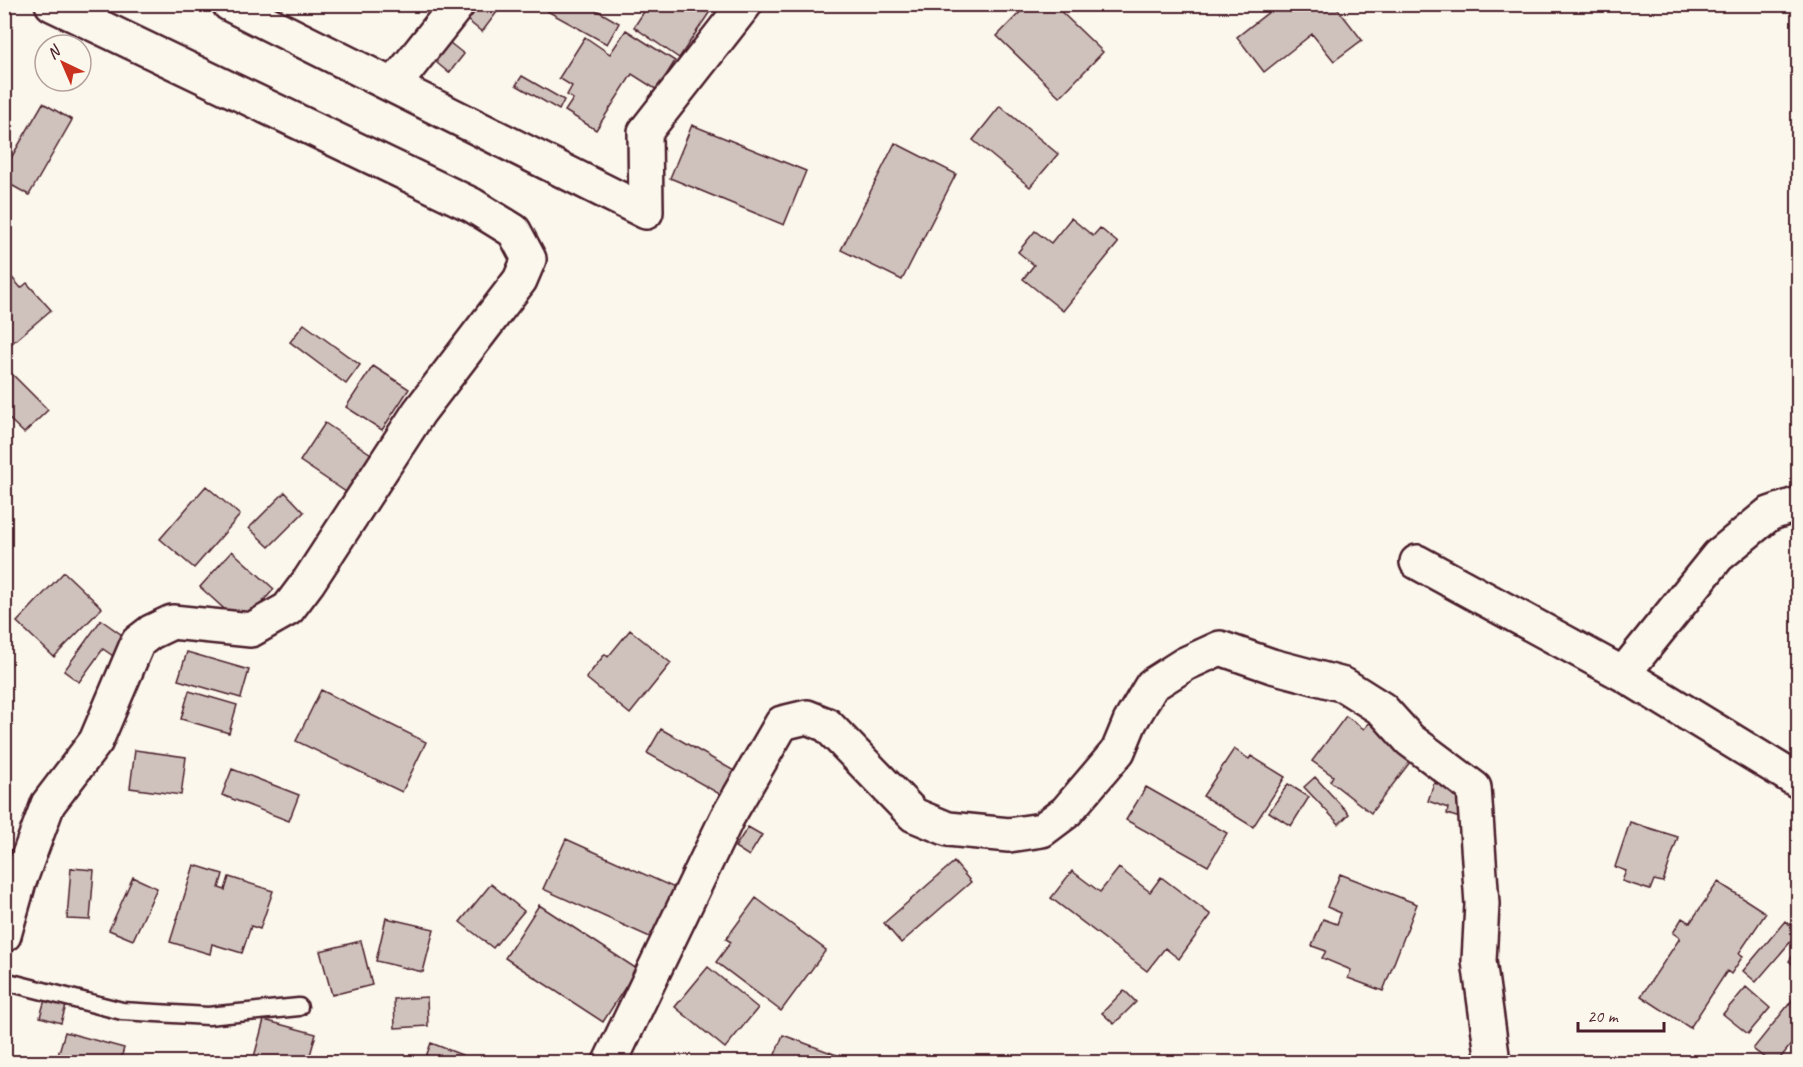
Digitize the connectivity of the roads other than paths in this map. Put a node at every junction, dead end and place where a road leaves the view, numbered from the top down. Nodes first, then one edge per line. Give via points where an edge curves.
1 (52, 4) edge
2 (229, 4) edge
3 (458, 4) edge
4 (745, 4) edge
5 (394, 85) junction
6 (1798, 504) edge
7 (1417, 562) dead end
8 (1623, 674) junction
9 (1798, 781) edge
10 (4, 935) edge
11 (4, 981) edge
12 (299, 1007) dead end
13 (610, 1062) edge
14 (1493, 1062) edge

1 - 10 street via 472,205 514,231 530,260 520,280 419,412 288,609 251,630 172,622 138,642 96,741 48,804
2 - 5 street
3 - 5 street
4 - 5 street via 645,132 646,212
6 - 8 street via 1769,514 1718,556
7 - 8 street
8 - 9 street
11 - 12 lane via 123,1011 208,1016
13 - 14 street via 727,818 782,723 807,717 827,725 914,815 948,829 1009,835 1042,830 1066,812 1118,751 1152,685 1220,648 1344,685 1382,709 1410,740 1474,788 1482,904 1479,962

